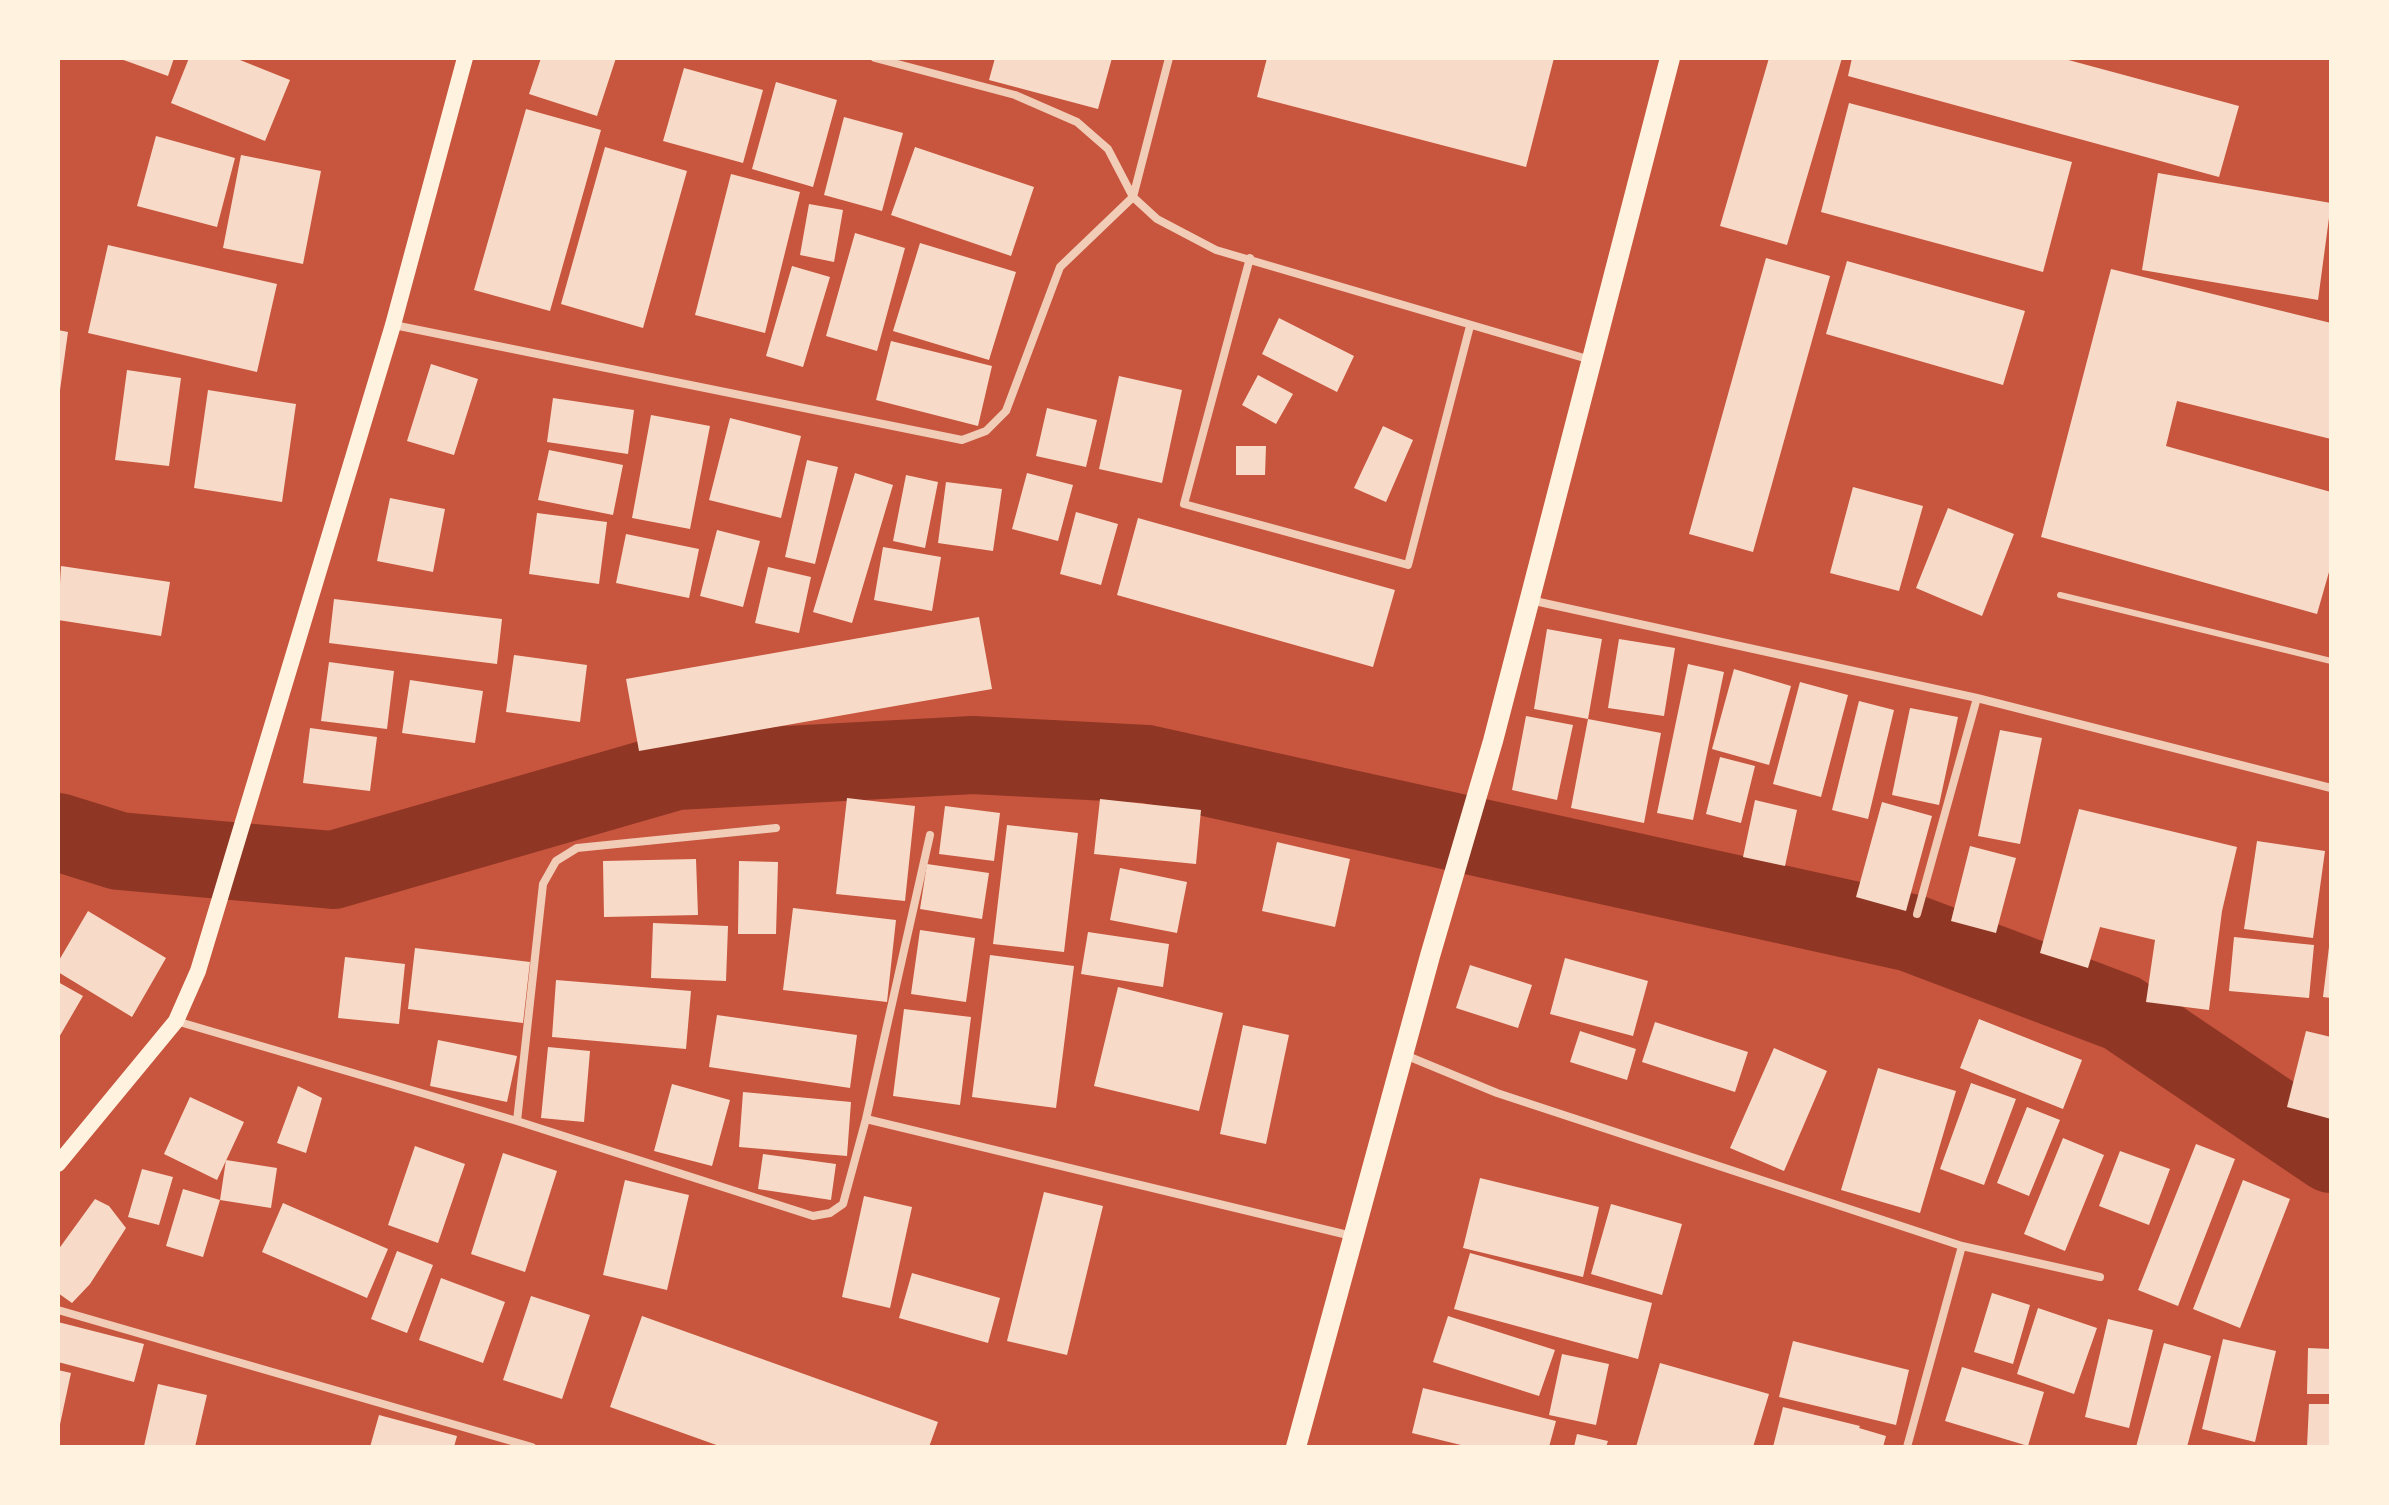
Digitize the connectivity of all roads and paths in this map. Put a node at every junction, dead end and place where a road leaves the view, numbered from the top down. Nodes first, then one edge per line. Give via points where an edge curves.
1 (465, 58) edge
2 (875, 58) edge
3 (1169, 58) edge
4 (1670, 58) edge
5 (1133, 197) junction
6 (1250, 258) junction
7 (393, 325) junction
8 (1470, 326) junction
9 (1591, 360) junction
10 (2060, 595) dead end
11 (1529, 600) junction
12 (2331, 661) edge
13 (1977, 698) junction
14 (2331, 788) edge
15 (776, 828) dead end
16 (930, 835) dead end
17 (1917, 914) dead end
18 (176, 1021) junction
19 (1405, 1055) junction
20 (866, 1119) junction
21 (517, 1121) junction
22 (58, 1164) edge
23 (1353, 1236) junction
24 (1962, 1246) junction
25 (2100, 1277) dead end
26 (58, 1310) edge
27 (532, 1447) edge
28 (1296, 1447) edge
29 (1907, 1447) edge

1 - 7 main road
2 - 5 street via 1015,95 1077,122 1108,149
3 - 5 street
4 - 9 main road
5 - 6 street via 1186,236
5 - 7 street via 1060,267 1006,411 986,431 962,440
6 - 8 street
6 - 8 street via 1184,504 1408,565
7 - 18 main road via 198,971
8 - 9 street
9 - 11 main road
10 - 12 lane
11 - 13 street
11 - 19 main road
13 - 14 street
13 - 17 street
15 - 21 street via 577,848 556,861 543,884
16 - 20 street
18 - 21 street
18 - 22 main road
19 - 23 main road
19 - 24 street via 1497,1093
20 - 21 street via 843,1204 813,1216
20 - 23 street
23 - 28 main road
24 - 25 street
24 - 29 street
26 - 27 street

